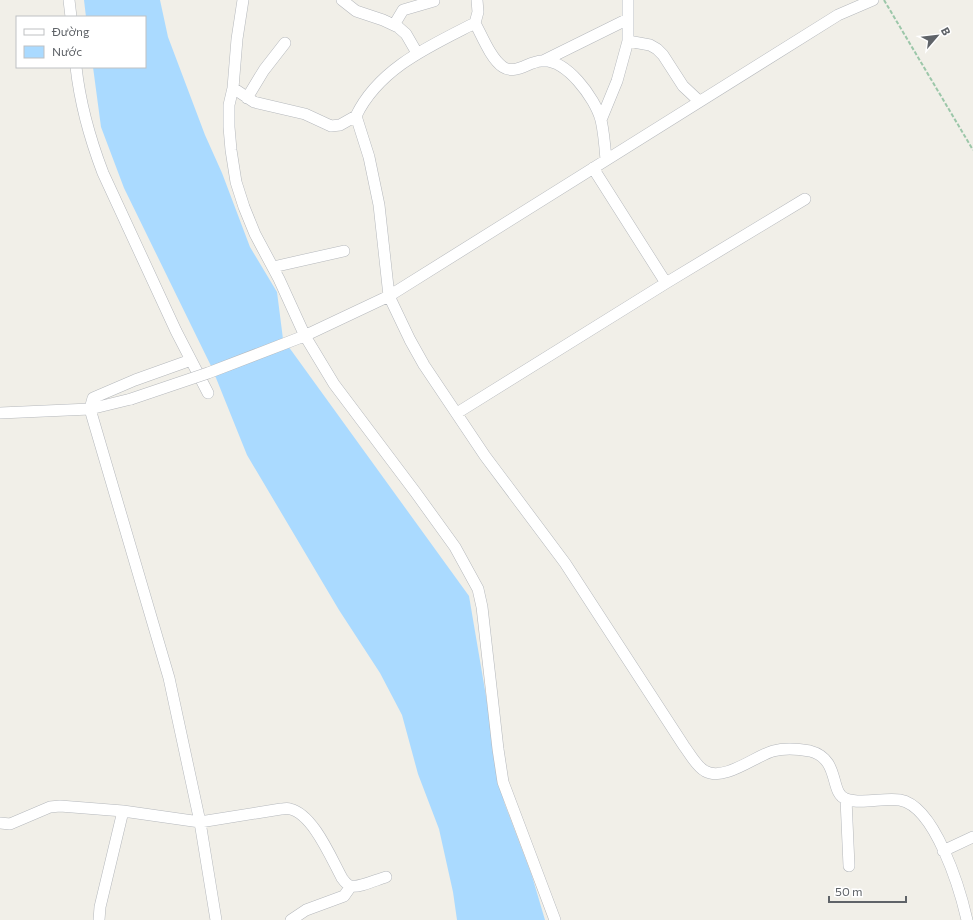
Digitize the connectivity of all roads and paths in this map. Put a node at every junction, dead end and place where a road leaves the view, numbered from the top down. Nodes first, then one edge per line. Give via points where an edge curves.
1 (69, 0) edge
2 (243, 0) edge
3 (342, 0) edge
4 (477, 0) edge
5 (636, 0) edge
6 (873, 0) edge
7 (884, 0) edge
8 (434, 1) edge
9 (628, 9) edge
10 (71, 16) edge
11 (475, 23) junction
12 (394, 24) junction
13 (628, 41) junction
14 (285, 43) dead end
15 (417, 53) junction
16 (543, 61) junction
17 (76, 68) edge
18 (233, 88) junction
19 (247, 98) junction
20 (699, 101) junction
21 (356, 116) junction
22 (601, 120) junction
23 (973, 150) edge
24 (606, 160) junction
25 (593, 168) junction
26 (805, 199) dead end
27 (344, 251) dead end
28 (273, 268) junction
29 (666, 283) junction
30 (389, 296) junction
31 (302, 337) junction
32 (191, 360) junction
33 (208, 392) dead end
34 (90, 409) junction
35 (0, 413) edge
36 (457, 413) junction
37 (846, 799) junction
38 (123, 811) junction
39 (200, 822) junction
40 (0, 823) edge
41 (973, 837) edge
42 (943, 851) junction
43 (849, 866) dead end
44 (386, 877) dead end
45 (351, 886) junction
46 (967, 899) edge
47 (99, 920) edge
48 (216, 920) edge
49 (291, 920) edge
50 (555, 920) edge
51 (967, 920) edge

1 - 10 street
2 - 18 street
3 - 12 street via 356,11
4 - 11 street via 478,12
5 - 9 street
6 - 20 street via 838,15
7 - 23 path
8 - 12 street via 404,10
9 - 13 street
9 - 16 street
11 - 15 street
11 - 16 street via 493,56 504,67 516,70 533,62
12 - 15 street via 406,34
13 - 20 street via 657,49 683,86
13 - 22 street via 618,81
14 - 19 street
15 - 21 street via 370,92
16 - 22 street via 568,71 585,90
17 - 32 street via 79,91 95,153
18 - 19 street
18 - 28 street via 229,106 229,127 236,182 255,234
19 - 21 street via 261,105 305,114 331,126 340,125
20 - 24 street
21 - 30 street via 369,157 379,205
22 - 24 street
24 - 25 street
25 - 29 street
25 - 30 street
26 - 29 street
27 - 28 street
28 - 31 street
29 - 36 street
30 - 31 street
30 - 36 street via 424,365
31 - 34 street, bridge via 208,373 131,399
31 - 50 street via 455,547 478,589 503,782
32 - 33 street
32 - 34 street via 93,398
34 - 35 street
34 - 39 street via 168,678
36 - 37 street via 485,456 565,563 684,746 704,770 711,774 722,773 773,751 809,751 827,761 838,792
37 - 42 street via 900,800 914,805 931,825
37 - 43 street
38 - 39 street
38 - 40 street via 55,806 10,824
38 - 47 street
39 - 45 street via 290,809 304,817 313,827 342,878
39 - 48 street
41 - 42 street
42 - 46 street
44 - 45 street
45 - 49 street via 344,896 306,910
46 - 51 street

